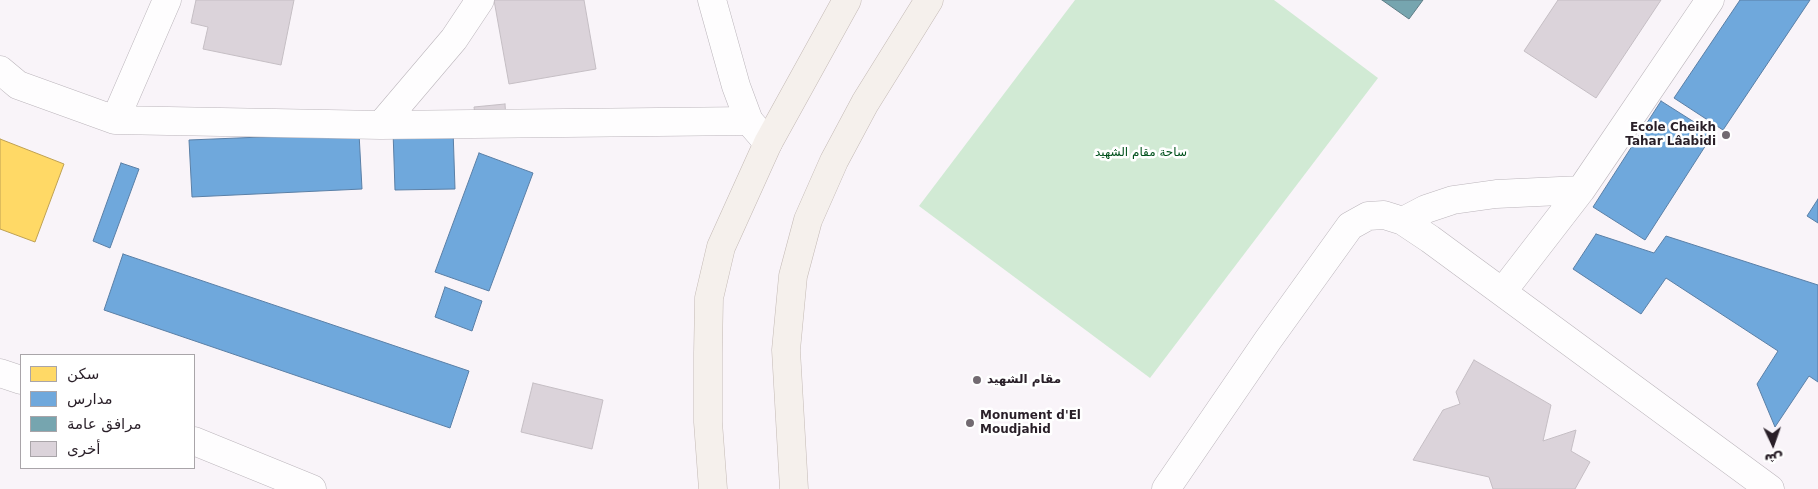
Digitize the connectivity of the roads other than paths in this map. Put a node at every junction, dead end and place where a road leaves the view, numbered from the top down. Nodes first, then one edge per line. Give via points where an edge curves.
1 (167, 0) edge
2 (480, 0) edge
3 (712, 0) edge
4 (847, 0) edge
5 (929, 0) edge
6 (1710, 0) edge
7 (0, 70) edge
8 (115, 120) junction
9 (749, 121) junction
10 (381, 125) junction
11 (768, 143) junction
12 (1580, 190) junction
13 (1403, 221) junction
14 (1503, 291) junction
15 (0, 374) edge
16 (20, 380) edge
17 (195, 442) edge
18 (312, 489) edge
19 (713, 489) edge
20 (794, 489) edge
21 (1166, 489) edge
22 (1770, 489) edge

1 - 8 street
2 - 10 street via 454,39
3 - 9 street
4 - 11 main road
5 - 20 main road via 865,103 808,220 794,276 786,350
6 - 12 street
7 - 8 street via 18,85
8 - 10 street
9 - 10 street
9 - 11 street
11 - 19 main road via 721,247 709,298 708,422
12 - 13 street via 1496,194 1453,200
12 - 14 street
13 - 14 street
13 - 21 street via 1384,215 1368,216 1350,226
14 - 22 street
15 - 16 street
17 - 18 street

